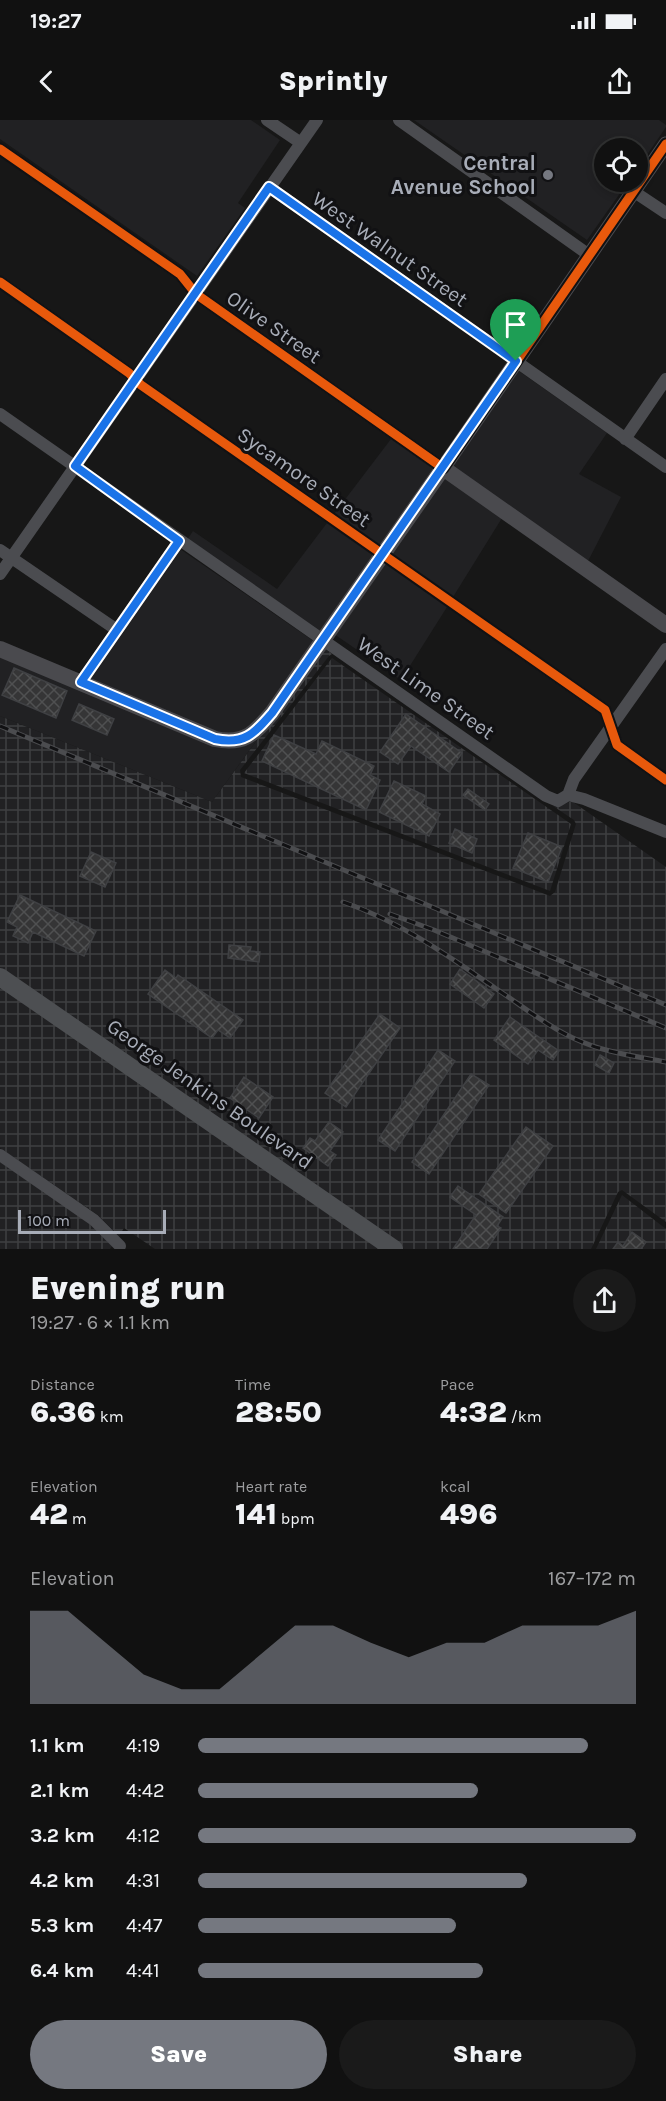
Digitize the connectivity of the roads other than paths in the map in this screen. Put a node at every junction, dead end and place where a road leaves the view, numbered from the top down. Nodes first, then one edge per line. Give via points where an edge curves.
1 (317, 120) edge
2 (399, 120) edge
3 (269, 122) edge
4 (301, 143) junction
5 (666, 144) edge
6 (0, 149) edge
7 (648, 170) edge
8 (269, 187) junction
9 (632, 192) edge
10 (634, 192) edge
11 (666, 213) edge
12 (589, 255) junction
13 (0, 282) edge
14 (196, 294) junction
15 (516, 361) junction
16 (136, 379) junction
17 (666, 379) edge
18 (0, 414) edge
19 (625, 439) junction
20 (75, 466) junction
21 (666, 467) edge
22 (443, 468) junction
23 (179, 541) junction
24 (0, 550) edge
25 (382, 554) junction
26 (12, 558) junction
27 (0, 574) edge
28 (666, 610) edge
29 (666, 620) edge
30 (666, 625) edge
31 (117, 630) junction
32 (323, 640) junction
33 (0, 649) edge
34 (666, 649) edge
35 (81, 682) junction
36 (611, 726) junction
37 (666, 780) edge
38 (568, 795) junction
39 (666, 832) edge
40 (0, 976) edge
41 (0, 1155) edge
42 (120, 1246) dead end
43 (394, 1249) edge

1 - 4 street
2 - 12 street
3 - 4 street
4 - 8 street
5 - 7 street
6 - 14 street, Olive Street via 180,274
8 - 14 street
8 - 15 street, West Walnut Street
9 - 12 street
10 - 11 street
12 - 15 street
13 - 16 street, Sycamore Street
14 - 16 street
14 - 22 street, Olive Street
15 - 19 street, West Walnut Street
15 - 22 street
16 - 20 street
16 - 25 street, Sycamore Street
17 - 19 street
18 - 20 street, West Lime Street
19 - 21 street, West Walnut Street
20 - 23 street, West Lime Street
20 - 26 street
22 - 25 main road
22 - 30 main road, Olive Street
23 - 31 street
23 - 32 street, West Lime Street
24 - 26 street
25 - 32 main road
25 - 36 street, Sycamore Street via 605,710
26 - 27 street
26 - 31 street
28 - 29 street
31 - 35 street
32 - 35 main road via 272,713 251,735 241,739 215,739
32 - 38 street, West Lime Street via 546,796 558,801
33 - 35 main road
34 - 36 street
36 - 37 street, Sycamore Street via 617,745
36 - 38 street via 574,779
38 - 39 street, West Lime Street
40 - 43 main road, George Jenkins Boulevard
41 - 42 street via 94,1220

